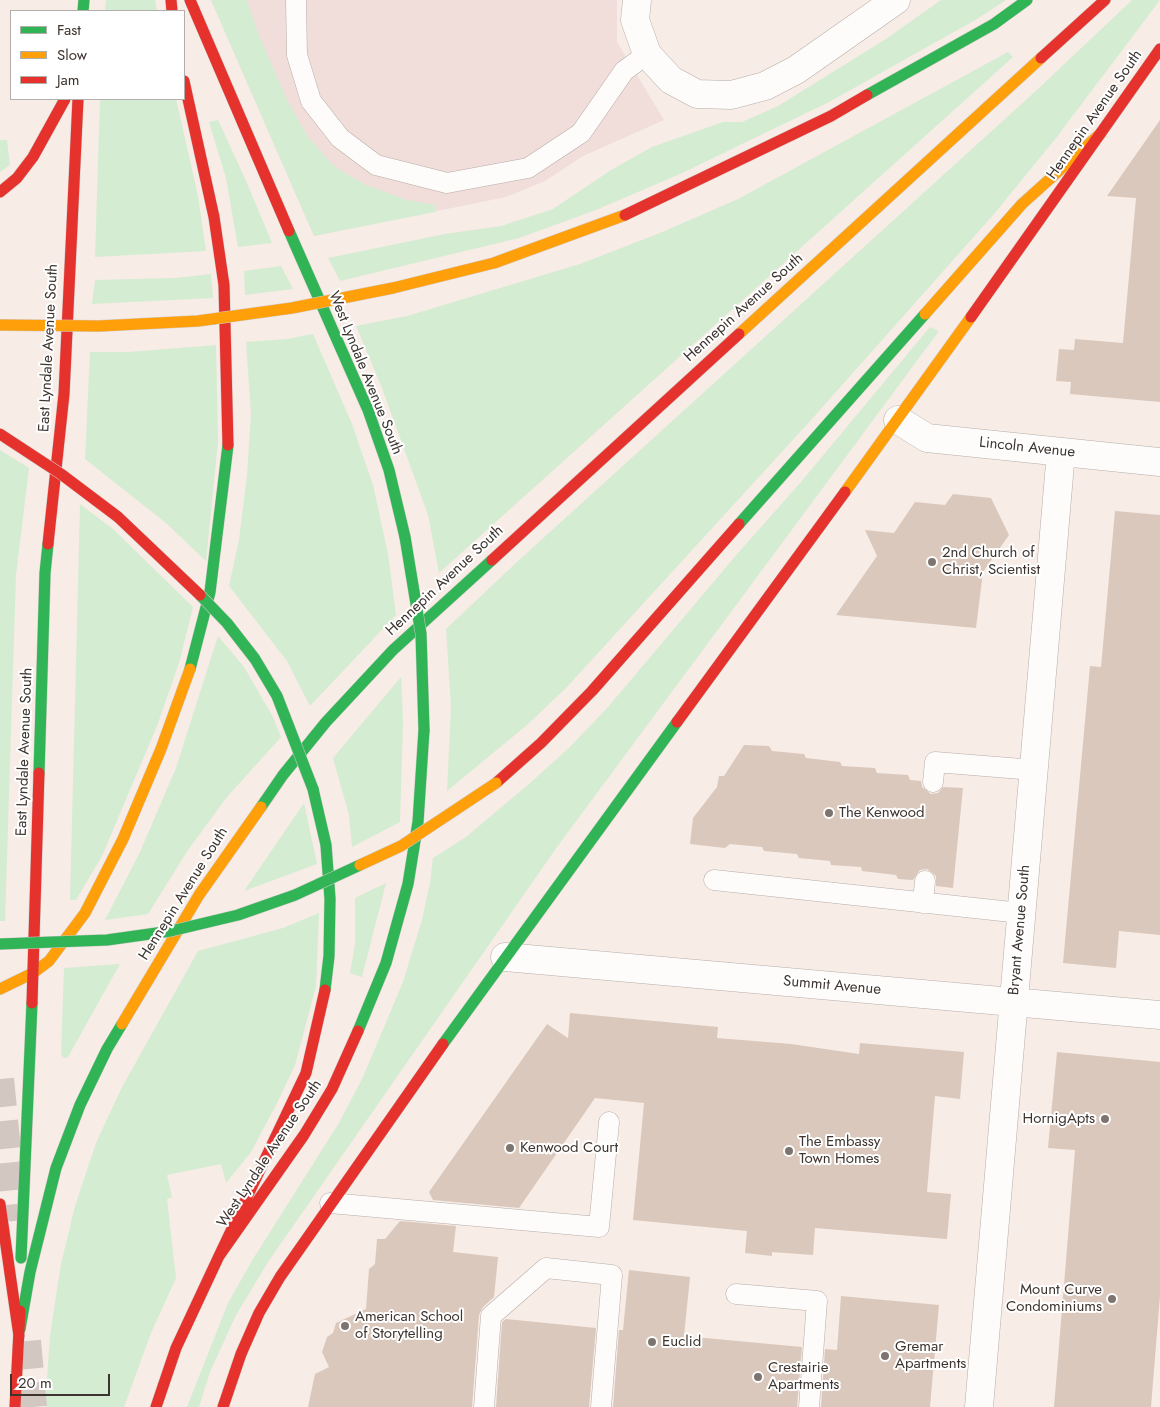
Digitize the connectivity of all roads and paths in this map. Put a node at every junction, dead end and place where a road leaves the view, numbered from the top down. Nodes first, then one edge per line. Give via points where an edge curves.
1 (190, 0) edge
2 (296, 0) edge
3 (896, 0) edge
4 (1027, 0) edge
5 (1105, 0) edge
6 (636, 10) edge
7 (1160, 49) edge
8 (647, 54) junction
9 (185, 85) edge
10 (64, 100) edge
11 (78, 100) edge
12 (1101, 133) junction
13 (0, 192) edge
14 (0, 325) edge
15 (898, 420) junction
16 (0, 434) edge
17 (1061, 452) junction
18 (1160, 462) edge
19 (1034, 770) junction
20 (933, 782) dead end
21 (714, 880) dead end
22 (925, 881) dead end
23 (923, 903) junction
24 (1021, 913) junction
25 (0, 944) edge
26 (505, 957) junction
27 (33, 973) junction
28 (0, 989) edge
29 (1013, 1002) junction
30 (1160, 1015) edge
31 (609, 1122) dead end
32 (330, 1203) junction
33 (0, 1204) edge
34 (219, 1256) junction
35 (736, 1294) dead end
36 (19, 1336) junction
37 (14, 1407) edge
38 (156, 1407) edge
39 (223, 1407) edge
40 (484, 1407) edge
41 (601, 1407) edge
42 (808, 1407) edge
43 (978, 1407) edge

1 - 34 main road, West Lyndale Avenue South, bridge via 368,410 388,470 405,537 421,634 424,730 420,801 408,884 369,1008 332,1089 304,1135
2 - 8 lane via 298,55 311,101 340,138 376,165 448,183 528,168 581,133 624,71
3 - 8 street via 796,70 764,86 731,95 697,94 671,80
4 - 14 main road, bridge via 994,24 831,116 628,214 494,262 393,288 292,308 198,321 98,326
5 - 36 main road, Hennepin Avenue South via 393,650 326,722 283,775 199,895 107,1049 80,1105 56,1168 30,1272
6 - 8 street
7 - 12 main road, Hennepin Avenue South
9 - 27 main road via 214,217 224,286 227,338 228,445 210,592 181,699 122,839 85,913 49,961
10 - 13 main road via 33,157 17,178
11 - 27 main road, East Lyndale Avenue South via 64,394 46,573
12 - 15 main road, Hennepin Avenue South
12 - 25 main road, bridge via 1022,204 592,691 496,783 402,846 313,887 238,915 171,931 106,940
15 - 17 street, Lincoln Avenue via 927,438
15 - 26 main road, Hennepin Avenue South
16 - 34 main road, bridge via 118,517 177,570 223,618 255,659 273,689 313,789 324,832 330,899 329,956 323,1006 306,1073
17 - 18 street, Lincoln Avenue
17 - 19 street, Bryant Avenue South
19 - 20 lane via 935,762
19 - 24 street, Bryant Avenue South
21 - 23 lane
22 - 23 lane
23 - 24 lane
24 - 29 street, Bryant Avenue South
26 - 29 street, Summit Avenue
26 - 32 main road, Hennepin Avenue South
27 - 28 main road
27 - 36 main road, East Lyndale Avenue South
29 - 30 street, Summit Avenue
29 - 43 street, Bryant Avenue South
31 - 32 lane via 599,1227
32 - 39 main road, Hennepin Avenue South via 259,1313
33 - 36 main road
34 - 38 main road, West Lyndale Avenue South via 183,1330
35 - 42 lane via 817,1301
36 - 37 main road, East Lyndale Avenue South
40 - 41 lane via 491,1316 546,1268 612,1275

